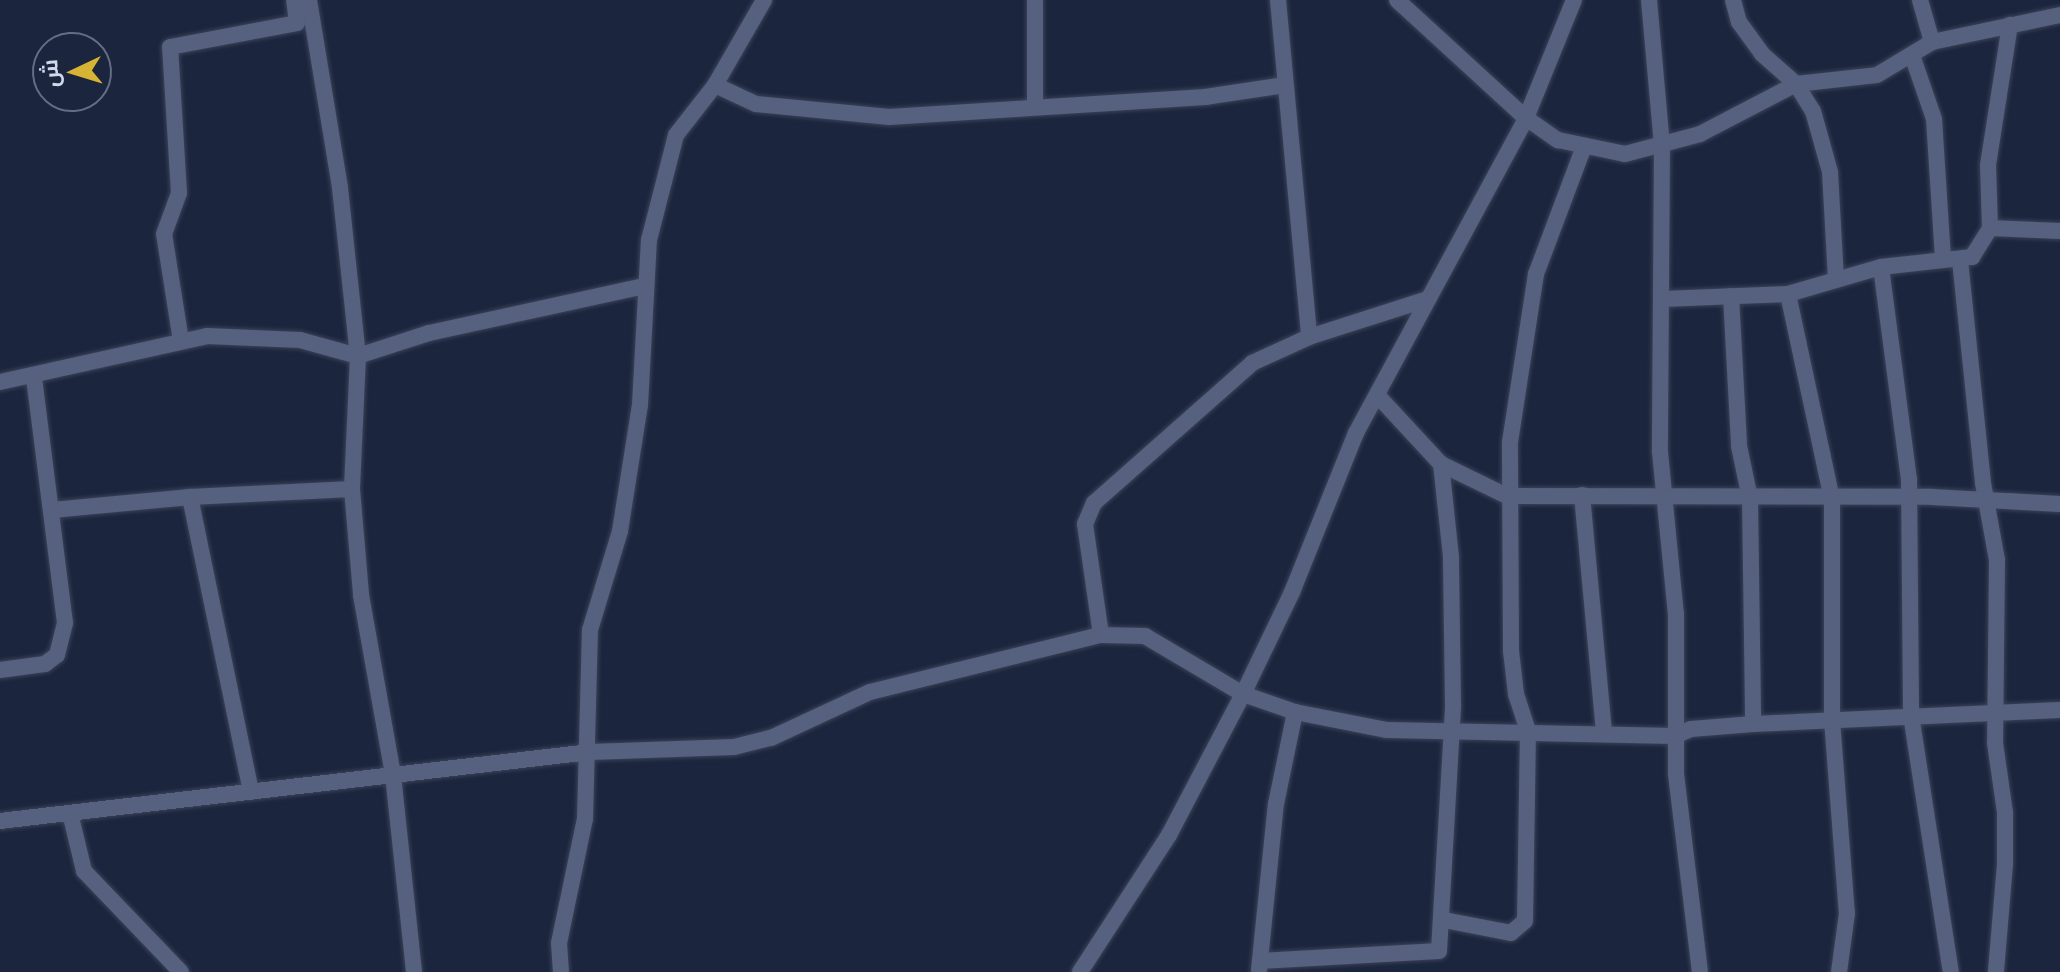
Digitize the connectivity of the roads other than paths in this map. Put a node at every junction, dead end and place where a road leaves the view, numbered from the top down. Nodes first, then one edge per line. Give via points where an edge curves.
1 (294, 0) edge
2 (309, 0) edge
3 (764, 0) edge
4 (1035, 0) edge
5 (1278, 0) edge
6 (1397, 0) edge
7 (1574, 0) edge
8 (1649, 0) edge
9 (1733, 0) edge
10 (1920, 0) edge
11 (1417, 8) edge
12 (2060, 15) edge
13 (2010, 25) junction
14 (1932, 42) junction
15 (1913, 58) junction
16 (1796, 84) junction
17 (715, 85) junction
18 (1285, 85) junction
19 (1035, 106) junction
20 (1526, 118) junction
21 (1662, 146) junction
22 (1583, 149) junction
23 (1990, 228) junction
24 (2060, 231) edge
25 (1951, 259) junction
26 (1881, 267) junction
27 (1836, 278) junction
28 (644, 286) junction
29 (1788, 294) junction
30 (1731, 296) junction
31 (1428, 299) junction
32 (1663, 299) junction
33 (1309, 337) junction
34 (181, 341) junction
35 (358, 356) junction
36 (34, 379) junction
37 (0, 382) edge
38 (1378, 396) junction
39 (1441, 464) junction
40 (352, 489) junction
41 (1582, 495) junction
42 (1507, 496) junction
43 (1664, 496) junction
44 (190, 497) junction
45 (1750, 498) junction
46 (1832, 499) junction
47 (1909, 501) junction
48 (1988, 503) junction
49 (2060, 504) edge
50 (52, 510) junction
51 (1101, 635) junction
52 (0, 670) edge
53 (1243, 694) junction
54 (2060, 710) edge
55 (1295, 712) junction
56 (1995, 712) junction
57 (1911, 715) junction
58 (1832, 720) junction
59 (1753, 724) junction
60 (1528, 731) junction
61 (1451, 732) junction
62 (1604, 733) junction
63 (1675, 736) junction
64 (590, 752) junction
65 (393, 775) junction
66 (251, 792) junction
67 (70, 813) junction
68 (0, 821) edge
69 (1444, 920) junction
70 (1392, 964) edge
71 (1259, 967) edge
72 (181, 972) edge
73 (414, 972) edge
74 (561, 972) edge
75 (1080, 972) edge
76 (1700, 972) edge
77 (1839, 972) edge
78 (1951, 972) edge
79 (1996, 972) edge

1 - 34 street via 297,23 170,47 179,193 164,234
2 - 35 street via 340,188
3 - 17 street
4 - 19 street
5 - 18 street
6 - 11 street
7 - 20 street
8 - 21 street
9 - 16 street via 1739,22 1762,54
10 - 14 street
11 - 20 street
12 - 13 street
13 - 14 street
13 - 23 street via 1988,165
14 - 15 street
15 - 16 street via 1877,75
15 - 25 street via 1934,119
16 - 21 street via 1742,116
16 - 27 street via 1813,111 1830,172
17 - 19 street via 756,104 807,112 889,117
17 - 28 street via 676,135 649,240
18 - 19 street via 1205,97
18 - 33 street
20 - 22 street
20 - 31 street
21 - 22 street via 1625,154
21 - 32 street
22 - 42 street via 1536,274 1515,396
23 - 24 street
23 - 25 street via 1972,257
25 - 26 street
25 - 48 street
26 - 27 street
26 - 47 street
27 - 29 street
28 - 35 street via 429,333
28 - 64 street via 644,369 629,476 620,531 590,630
29 - 30 street
29 - 46 street
30 - 32 street
30 - 45 street via 1739,446
31 - 33 street
31 - 38 street
32 - 43 street via 1659,398
33 - 51 street via 1252,363 1094,503 1085,524
34 - 35 street via 255,335 300,340
34 - 36 street
35 - 40 street
36 - 37 street
36 - 50 street
38 - 39 street
38 - 53 street via 1356,433 1292,592
39 - 42 street
39 - 61 street via 1451,557
40 - 44 street
40 - 65 street via 361,595
41 - 42 street
41 - 43 street
41 - 62 street
42 - 60 street via 1511,651 1516,694
43 - 45 street
43 - 63 street via 1676,614
44 - 50 street
44 - 66 street
45 - 46 street
45 - 59 street
46 - 47 street
46 - 58 street
47 - 48 street via 1964,498
47 - 57 street
48 - 49 street
48 - 56 street via 1999,613
50 - 52 street via 65,623 57,655 45,664
51 - 53 street via 1157,641
51 - 64 street via 870,692 771,738 734,747
53 - 55 street
53 - 75 street via 1169,835
54 - 56 street
55 - 61 street via 1387,730
55 - 71 street via 1276,804
56 - 57 street
56 - 79 street via 2005,825
57 - 58 street
57 - 78 street
58 - 59 street
58 - 77 street via 1847,913
59 - 63 street via 1691,729
60 - 61 street
60 - 62 street
60 - 69 street via 1525,921 1511,933
61 - 69 street
62 - 63 street
63 - 76 street via 1683,853
64 - 65 street
64 - 74 street via 577,873 559,943
65 - 66 street
65 - 73 street
66 - 67 street
67 - 68 street
67 - 72 street via 84,871
69 - 70 street via 1439,951
70 - 71 street

